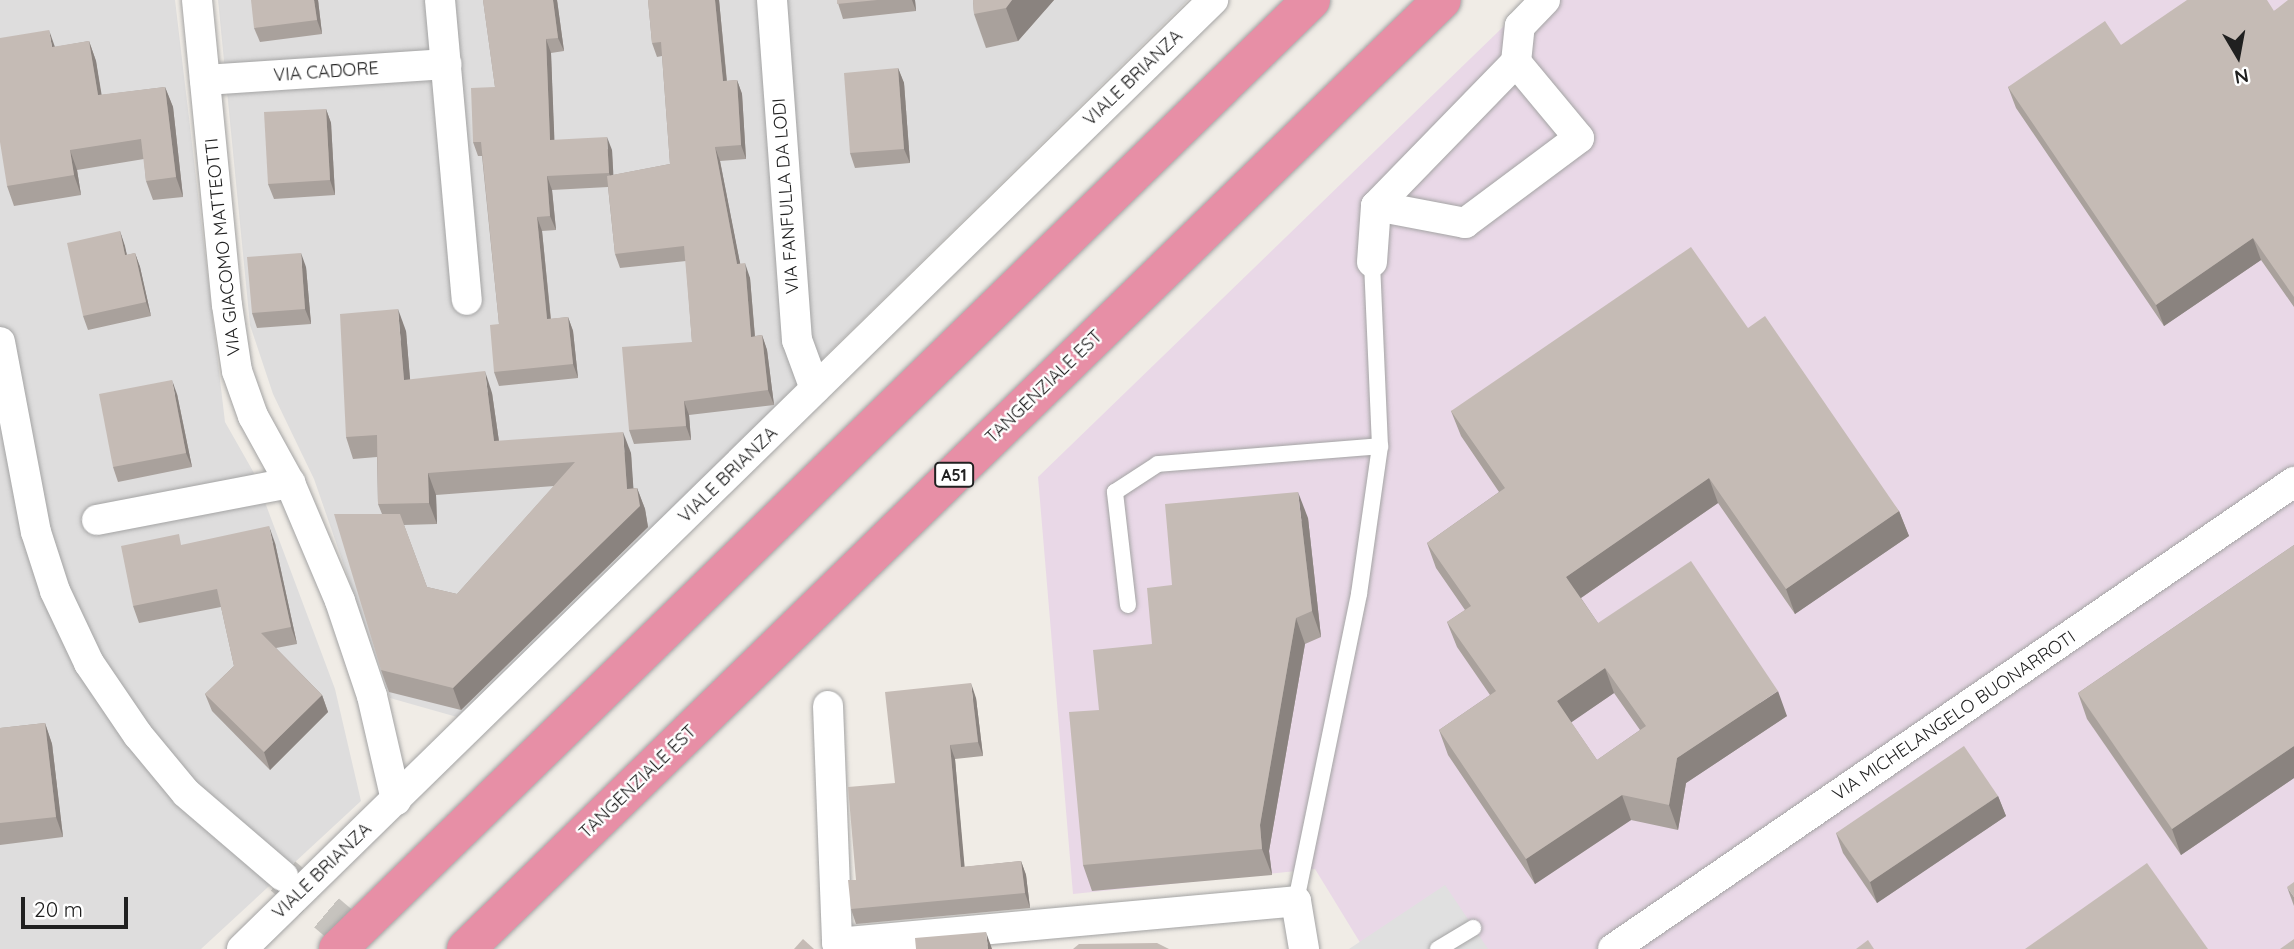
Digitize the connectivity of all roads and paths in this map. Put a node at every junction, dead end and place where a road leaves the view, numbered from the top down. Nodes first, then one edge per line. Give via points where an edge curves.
1 (197, 0) edge
2 (440, 0) edge
3 (772, 0) edge
4 (1213, 0) edge
5 (1311, 0) edge
6 (1441, 0) edge
7 (1545, 0) edge
8 (1516, 62) junction
9 (446, 64) junction
10 (205, 80) junction
11 (1376, 206) junction
12 (1372, 262) joint
13 (467, 300) dead end
14 (0, 342) edge
15 (816, 389) junction
16 (1380, 446) junction
17 (2294, 482) edge
18 (290, 483) junction
19 (97, 520) dead end
20 (1128, 605) dead end
21 (828, 706) dead end
22 (396, 800) junction
23 (284, 876) tunnel mouth
24 (1296, 901) junction
25 (1473, 928) dead end
26 (242, 949) edge
27 (338, 949) edge
28 (466, 949) edge
29 (1304, 949) edge
30 (1438, 949) edge
31 (1613, 949) edge

1 - 10 street, VIA GIACOMO MATTEOTTI
2 - 9 street
3 - 15 street, VIA FANFULLA DA LODI via 797,340
4 - 15 street, VIALE BRIANZA
5 - 27 highway
6 - 28 highway, TANGENZIALE EST / A51
7 - 8 street via 1520,26
8 - 11 street
8 - 11 street via 1579,138 1465,223
9 - 10 street, VIA CADORE
9 - 13 street
10 - 18 street, VIA GIACOMO MATTEOTTI via 237,370 253,415
11 - 12 street
12 - 16 lane
14 - 23 street via 36,532 55,591 89,663 138,735 186,793
15 - 22 street, VIALE BRIANZA
16 - 20 lane via 1158,464 1115,492
16 - 24 lane via 1359,594
17 - 31 street, VIA MICHELANGELO BUONARROTI
18 - 19 street
18 - 22 street, VIA GIACOMO MATTEOTTI via 340,601 372,696
21 - 24 street via 837,943
22 - 26 street, VIALE BRIANZA
24 - 29 street
25 - 30 lane

